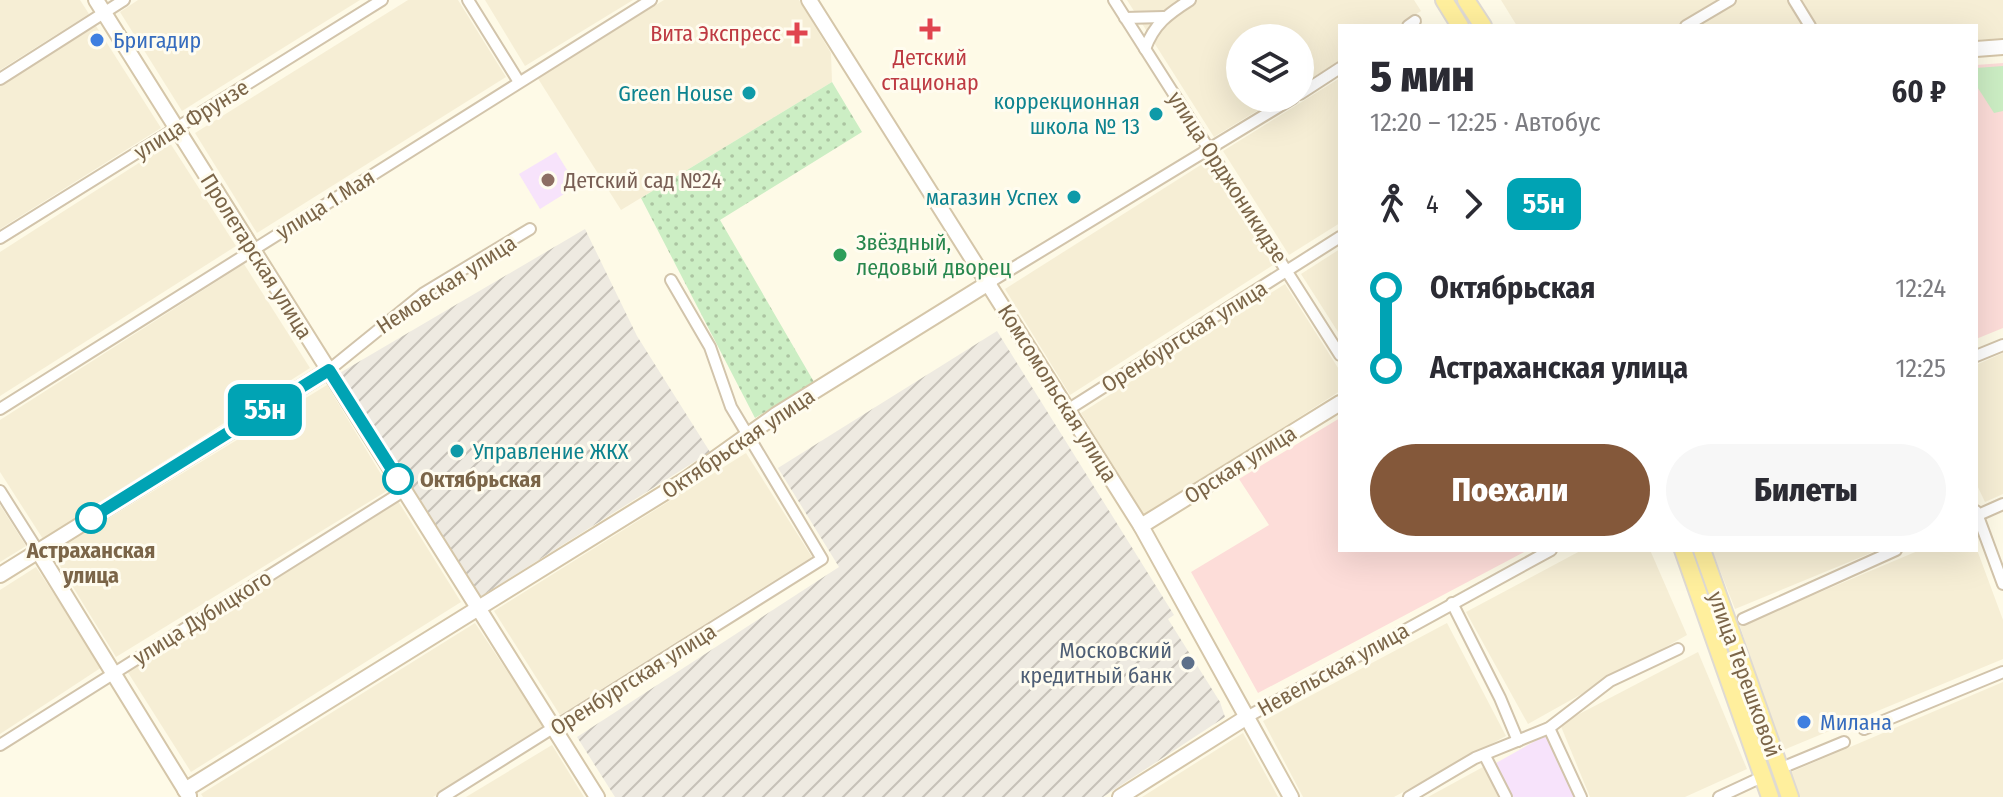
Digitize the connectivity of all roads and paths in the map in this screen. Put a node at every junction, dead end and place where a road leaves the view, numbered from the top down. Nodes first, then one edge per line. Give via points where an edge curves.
1 (124, 0) edge
2 (382, 0) edge
3 (468, 0) edge
4 (651, 0) edge
5 (809, 0) edge
6 (1114, 0) edge
7 (1190, 0) edge
8 (1444, 0) edge
9 (1466, 0) edge
10 (1730, 0) edge
11 (1794, 0) edge
12 (100, 6) edge
13 (1164, 17) junction
14 (1125, 18) junction
15 (1459, 24) edge
16 (1482, 24) edge
17 (1689, 24) edge
18 (1809, 24) edge
19 (2003, 47) edge
20 (1145, 49) junction
21 (1978, 49) edge
22 (1338, 69) edge
23 (0, 79) edge
24 (519, 82) junction
25 (1314, 85) edge
26 (1270, 112) edge
27 (177, 129) junction
28 (1209, 150) junction
29 (530, 229) dead end
30 (0, 238) edge
31 (1338, 238) edge
32 (252, 249) junction
33 (1289, 270) junction
34 (671, 280) dead end
35 (990, 282) junction
36 (2003, 345) edge
37 (1338, 352) edge
38 (1978, 355) edge
39 (329, 370) junction
40 (1338, 404) edge
41 (0, 409) edge
42 (1069, 409) junction
43 (749, 434) junction
44 (405, 490) junction
45 (0, 491) edge
46 (2003, 504) edge
47 (1978, 514) edge
48 (1978, 517) edge
49 (1141, 526) junction
50 (38, 551) junction
51 (1547, 552) edge
52 (1684, 552) edge
53 (1703, 552) edge
54 (1892, 552) edge
55 (0, 575) edge
56 (2003, 584) edge
57 (1452, 603) junction
58 (480, 606) junction
59 (1743, 619) dead end
60 (1678, 649) dead end
61 (115, 672) junction
62 (2003, 672) edge
63 (1247, 717) junction
64 (1549, 728) junction
65 (555, 729) junction
66 (1864, 729) dead end
67 (1518, 741) junction
68 (1844, 742) dead end
69 (0, 745) edge
70 (1485, 756) junction
71 (1779, 769) junction
72 (1762, 777) junction
73 (187, 793) edge
74 (443, 797) edge
75 (597, 797) edge
76 (1120, 797) edge
77 (1291, 797) edge
78 (1409, 797) edge
79 (1506, 797) edge
80 (1581, 797) edge
81 (1719, 797) edge
82 (1770, 797) edge
83 (1790, 797) edge

1 - 12 street
2 - 27 street, улица Фрунзе
3 - 24 street
4 - 24 street, улица 1 Мая
5 - 35 main road, Комсомольская улица
6 - 14 street, улица Орджоникидзе
7 - 13 street
8 - 15 main road
9 - 16 main road
10 - 17 street
11 - 18 street
12 - 23 street
12 - 27 main road, Пролетарская улица
13 - 14 street
13 - 20 street
14 - 20 street, улица Орджоникидзе
19 - 21 main road
20 - 28 street, улица Орджоникидзе
22 - 25 street
24 - 32 street, улица 1 Мая
26 - 28 street, Октябрьская улица
27 - 30 street, улица Фрунзе
27 - 32 main road, Пролетарская улица
28 - 33 street, улица Орджоникидзе
28 - 35 street, Октябрьская улица
29 - 39 street, Немовская улица via 424,293
31 - 33 street, Оренбургская улица
32 - 39 main road, Пролетарская улица
32 - 41 street, улица 1 Мая
33 - 37 street, улица Орджоникидзе
33 - 42 street, Оренбургская улица
34 - 43 street via 710,347 731,407
35 - 42 main road, Комсомольская улица
35 - 43 main road, Октябрьская улица
36 - 38 street
39 - 44 main road, Пролетарская улица
39 - 50 main road, Немовская улица
40 - 49 main road, Орская улица
42 - 49 main road, Комсомольская улица
43 - 58 main road, Октябрьская улица via 685,480
43 - 65 street, Оренбургская улица via 822,559
44 - 58 main road, Пролетарская улица
44 - 61 street, улица Дубицкого
45 - 50 street
46 - 47 street
48 - 56 street
49 - 63 main road, Комсомольская улица
50 - 55 main road, Немовская улица
50 - 61 main road
51 - 57 street, Невельская улица
52 - 72 main road, улица Терешковой
53 - 71 main road, улица Терешковой
54 - 59 street
57 - 63 street, Невельская улица
57 - 67 street
58 - 65 main road, Пролетарская улица
58 - 73 main road, Октябрьская улица
60 - 64 street via 1610,681
61 - 69 street, улица Дубицкого
61 - 73 main road
62 - 66 street
63 - 76 main road, Невельская улица
63 - 77 main road, Комсомольская улица
64 - 67 street
64 - 80 street
65 - 74 street, Оренбургская улица
65 - 75 main road, Пролетарская улица
67 - 70 street
68 - 71 street
70 - 78 street
70 - 79 street
71 - 83 main road, улица Терешковой
72 - 81 street
72 - 82 main road, улица Терешковой

